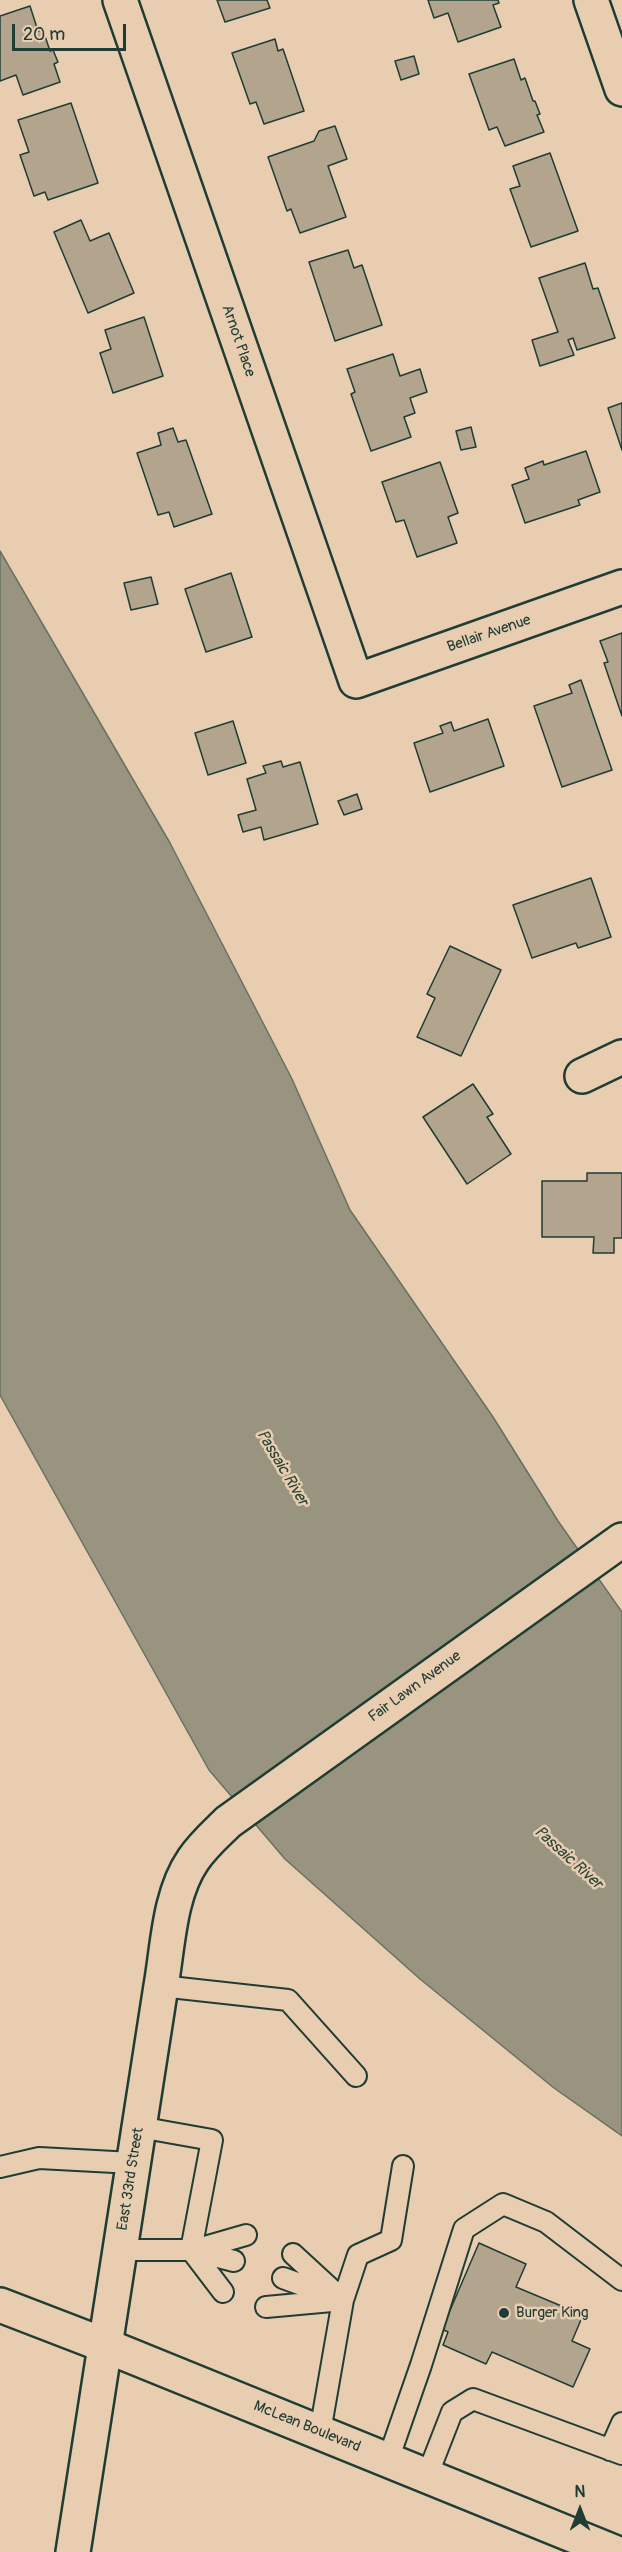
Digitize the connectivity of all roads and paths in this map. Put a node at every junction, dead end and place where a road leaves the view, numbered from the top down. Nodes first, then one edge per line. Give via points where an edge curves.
1 (120, 0) edge
2 (591, 0) edge
3 (622, 89) edge
4 (622, 587) edge
5 (356, 681) joint
6 (622, 1057) edge
7 (582, 1076) dead end
8 (612, 1546) edge
9 (228, 1822) joint
10 (161, 1986) junction
11 (356, 2076) dead end
12 (139, 2127) junction
13 (133, 2163) junction
14 (403, 2166) dead end
15 (0, 2167) edge
16 (246, 2235) dead end
17 (119, 2250) junction
18 (191, 2250) junction
19 (293, 2254) dead end
20 (234, 2261) dead end
21 (283, 2278) dead end
22 (622, 2280) edge
23 (223, 2292) dead end
24 (343, 2300) junction
25 (0, 2305) edge
26 (266, 2307) dead end
27 (104, 2345) junction
28 (622, 2423) edge
29 (320, 2433) junction
30 (616, 2452) edge
31 (388, 2460) junction
32 (427, 2476) junction
33 (73, 2552) edge
34 (614, 2552) edge

1 - 5 main road, Arnot Place
2 - 3 main road
4 - 5 main road, Bellair Avenue
6 - 7 main road
8 - 9 main road, Fair Lawn Avenue
9 - 10 main road, East 33rd Street via 206,1844 182,1880
10 - 11 lane via 288,2000
10 - 12 main road, East 33rd Street
12 - 13 main road, East 33rd Street
12 - 18 lane via 212,2140
13 - 15 lane via 39,2158
13 - 17 main road, East 33rd Street
14 - 24 lane via 392,2240 358,2255
16 - 18 lane
17 - 18 lane
17 - 27 main road, East 33rd Street
18 - 20 lane
18 - 23 lane
19 - 24 lane
21 - 24 lane
22 - 31 lane via 546,2222 503,2204 464,2229
24 - 26 lane
24 - 29 lane
25 - 27 main road, McLean Boulevard
27 - 29 main road, McLean Boulevard
27 - 33 main road, East 33rd Street
28 - 30 lane
29 - 31 main road, McLean Boulevard
30 - 32 lane via 473,2399 452,2412
31 - 32 main road, McLean Boulevard
32 - 34 main road, McLean Boulevard

